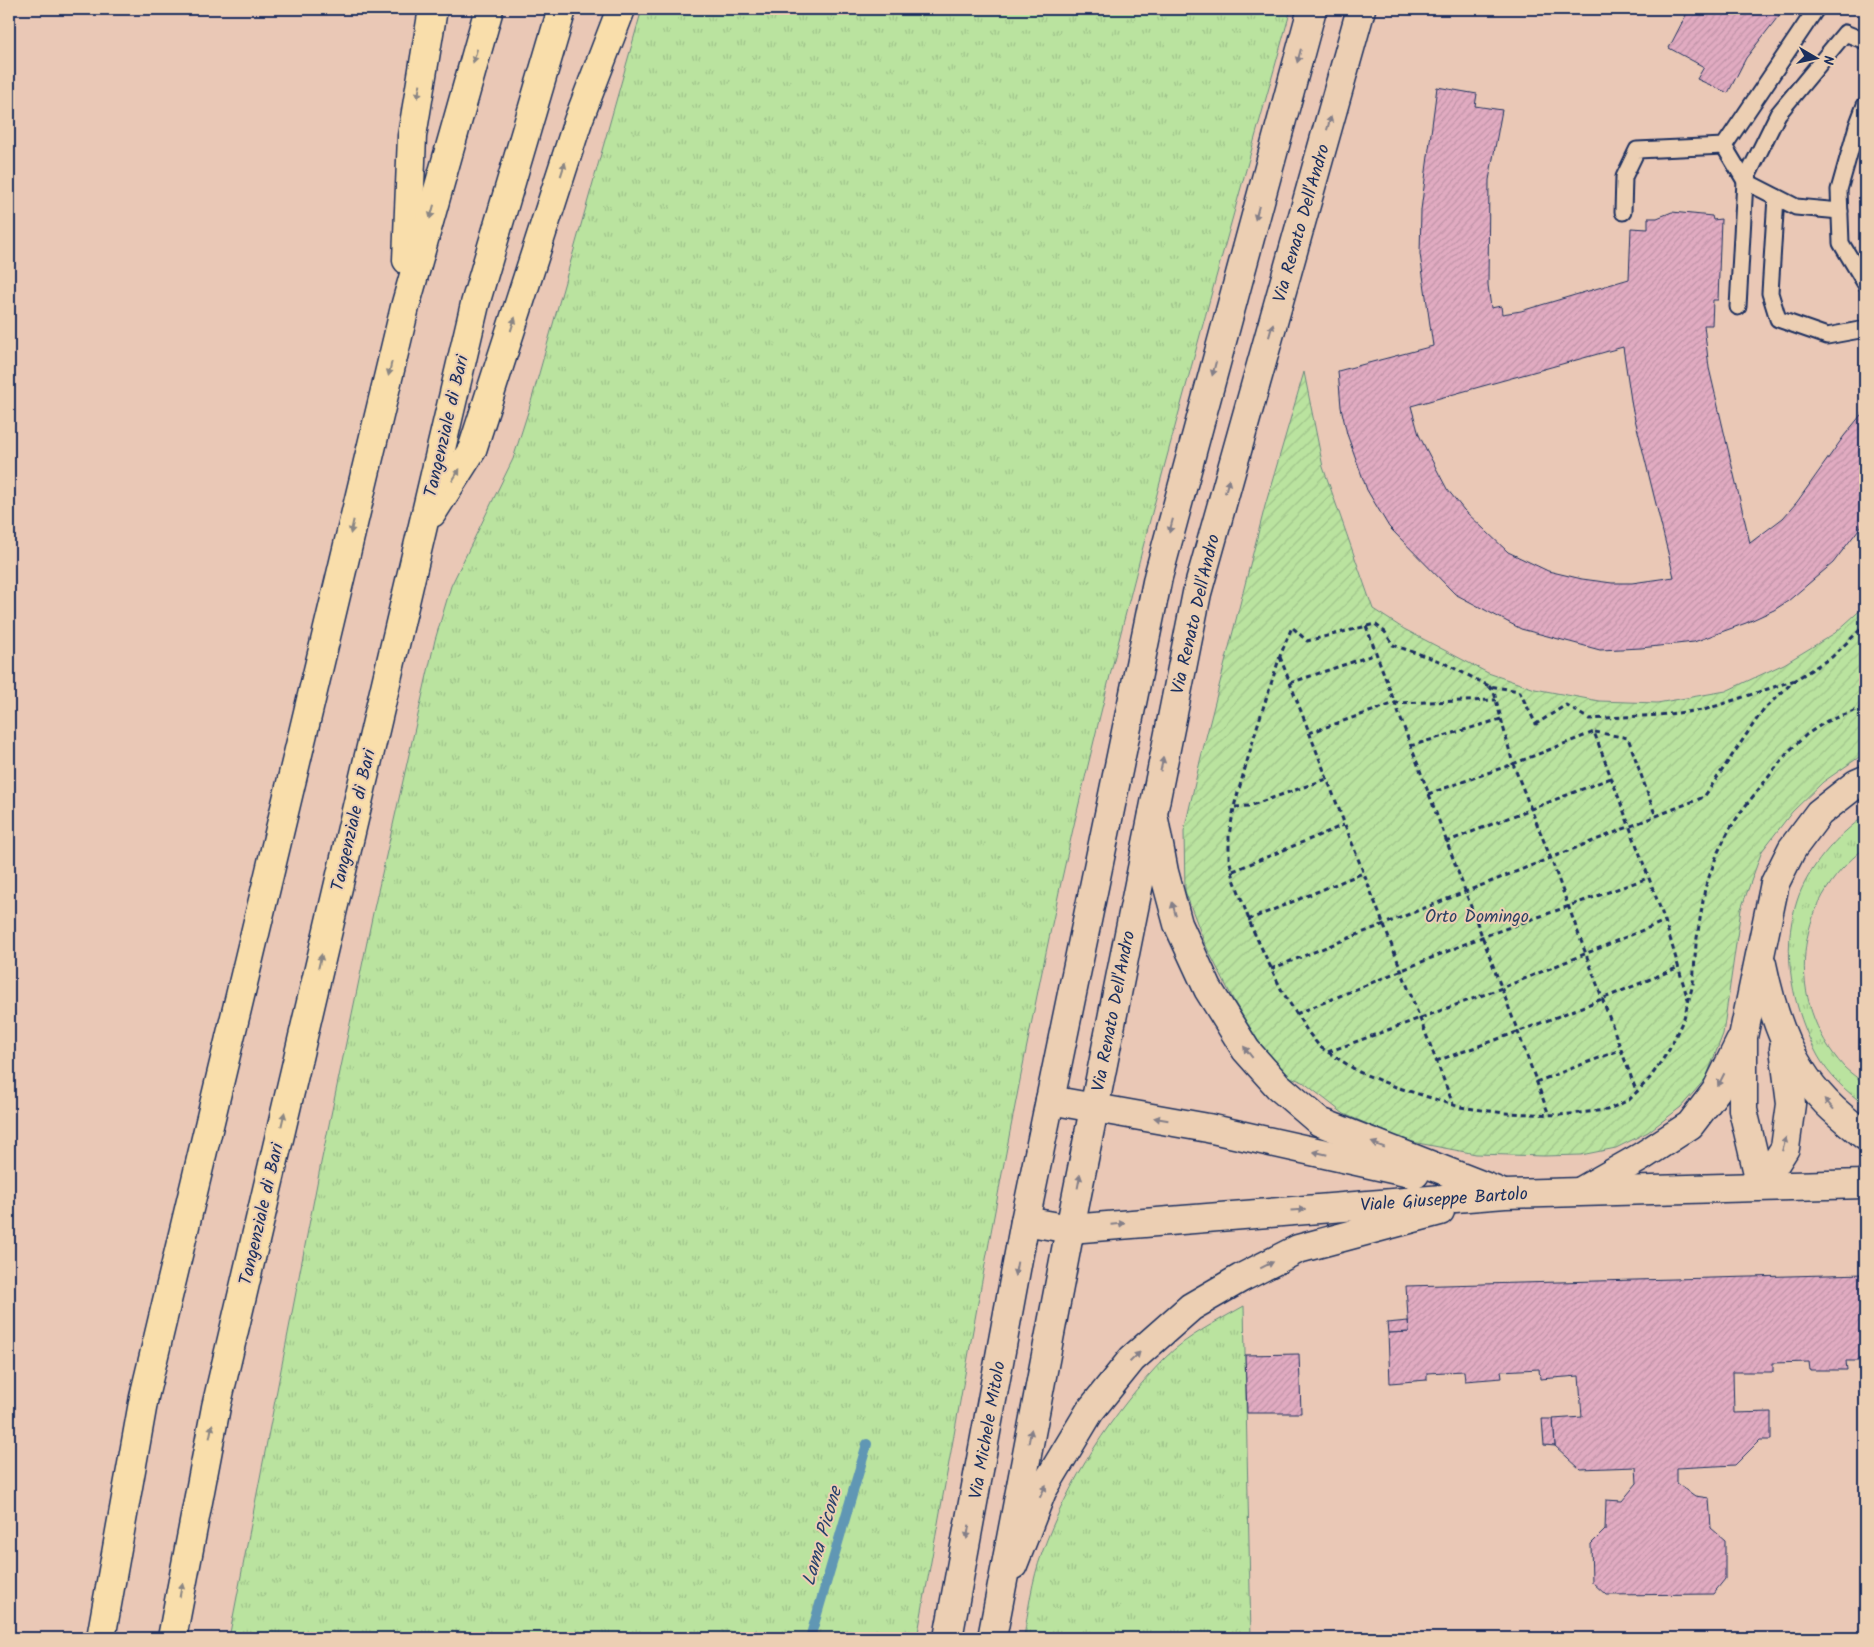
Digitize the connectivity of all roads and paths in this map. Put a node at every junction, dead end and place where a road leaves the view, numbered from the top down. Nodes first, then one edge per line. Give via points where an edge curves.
1 (433, 9) edge
2 (488, 9) edge
3 (562, 9) edge
4 (621, 9) edge
5 (1312, 9) edge
6 (1361, 9) edge
7 (1816, 9) edge
8 (1865, 41) edge
9 (1865, 105) edge
10 (1724, 146) junction
11 (1745, 181) junction
12 (1776, 197) junction
13 (1840, 211) junction
14 (1623, 212) dead end
15 (1865, 283) edge
16 (405, 307) junction
17 (1738, 307) dead end
18 (1865, 329) edge
19 (420, 532) junction
20 (1865, 625) edge
21 (1366, 626) junction
22 (1376, 654) junction
23 (1280, 656) junction
24 (1795, 680) junction
25 (1290, 683) junction
26 (1489, 686) junction
27 (1496, 700) junction
28 (1395, 703) junction
29 (1865, 707) edge
30 (1502, 720) junction
31 (1594, 732) junction
32 (1309, 733) junction
33 (1410, 746) junction
34 (1513, 764) junction
35 (1611, 778) junction
36 (1327, 779) junction
37 (1865, 780) edge
38 (1428, 794) junction
39 (1234, 807) junction
40 (1531, 810) junction
41 (1153, 812) junction
42 (1656, 817) junction
43 (1344, 825) junction
44 (1630, 828) junction
45 (1446, 842) junction
46 (1551, 859) junction
47 (1232, 871) junction
48 (1363, 873) junction
49 (1648, 878) junction
50 (1465, 892) junction
51 (1568, 907) junction
52 (1248, 920) junction
53 (1665, 921) junction
54 (1383, 925) junction
55 (1482, 938) junction
56 (1760, 952) junction
57 (1586, 955) junction
58 (1679, 967) junction
59 (1272, 969) junction
60 (1401, 971) junction
61 (1502, 988) junction
62 (1602, 1000) junction
63 (1688, 1001) junction
64 (1296, 1014) junction
65 (1420, 1019) junction
66 (1518, 1033) junction
67 (1782, 1036) junction
68 (1743, 1037) junction
69 (1620, 1050) junction
70 (1328, 1052) junction
71 (1436, 1061) junction
72 (1536, 1082) junction
73 (1637, 1093) junction
74 (1050, 1100) junction
75 (1453, 1104) junction
76 (1094, 1107) junction
77 (1549, 1115) junction
78 (1865, 1136) edge
79 (1865, 1184) edge
80 (1761, 1186) junction
81 (1580, 1192) junction
82 (1505, 1194) junction
83 (1025, 1221) junction
84 (1070, 1229) junction
85 (999, 1601) junction
86 (101, 1638) edge
87 (172, 1638) edge
88 (948, 1638) edge
89 (992, 1638) edge

1 -> 16 highway via 412,136
2 -> 16 highway
3 - 19 highway, Tangenziale di Bari via 475,304
19 -> 4 highway via 472,450 578,121
5 -> 74 street via 1158,577
41 -> 6 street, Via Renato Dell'Andro via 1197,593
7 - 10 lane
8 - 11 lane via 1844,33 1778,114
9 - 13 lane via 1839,190
10 - 11 lane
10 - 14 lane via 1637,150 1624,177
11 - 12 lane
11 - 17 lane
12 - 13 lane via 1796,207
12 - 18 lane via 1770,292 1778,319 1827,336
13 - 15 lane via 1841,243
16 -> 86 highway via 144,1397
87 -> 19 highway, Tangenziale di Bari via 216,1407
20 - 24 path via 1832,657
21 - 22 path
21 - 23 path via 1307,640 1292,627
21 - 26 path via 1375,624 1393,645 1442,662
22 - 25 path
22 - 28 path
23 - 25 path
23 - 39 path
24 - 26 path via 1704,710 1589,719 1566,705 1536,724 1519,691
24 - 42 path via 1763,710 1704,798
25 - 32 path
26 - 27 path
27 - 28 path
27 - 30 path
28 - 32 path
28 - 33 path
29 - 63 path via 1827,721 1806,734 1742,809 1729,830 1705,888
30 - 33 path
30 - 34 path
31 - 34 path
31 - 35 path
31 - 42 path via 1628,738
32 - 36 path
33 - 38 path
34 - 38 path
34 - 40 path
35 - 40 path
35 - 44 path
36 - 39 path via 1249,806
36 - 43 path
37 - 56 street via 1819,813 1792,850 1775,883
38 - 45 path
39 - 47 path via 1229,835
40 - 45 path
40 - 46 path
41 - 76 street, Via Renato Dell'Andro
82 -> 41 street via 1320,1122 1278,1086 1246,1050 1208,989 1178,924
42 - 44 path
43 - 47 path
43 - 48 path
44 - 46 path
44 - 49 path
45 - 50 path
46 - 50 path
46 - 51 path
47 - 52 path
48 - 52 path
48 - 54 path
49 - 51 path
49 - 53 path
50 - 54 path
50 - 55 path
51 - 55 path
51 - 57 path
52 - 59 path
53 - 57 path
53 - 58 path
54 - 59 path
54 - 60 path
55 - 60 path
55 - 61 path
56 - 67 street
56 - 68 street
57 - 61 path
57 - 62 path
58 - 62 path
58 - 63 path
59 - 64 path
60 - 64 path
60 - 65 path
61 - 65 path
61 - 66 path
62 - 66 path
62 - 69 path
63 - 73 path via 1669,1050
64 - 70 path via 1320,1047
65 - 70 path
65 - 71 path
66 - 71 path
66 - 72 path
78 -> 67 street via 1826,1101 1803,1073
80 -> 67 street via 1785,1148 1791,1104
68 - 80 street via 1743,1110
68 -> 81 street via 1716,1091 1690,1125
69 - 72 path
69 - 73 path
70 - 75 path via 1359,1072
71 - 75 path
72 - 77 path
73 - 77 path via 1607,1110
74 - 76 street
74 - 83 street
75 - 77 path via 1504,1113
82 -> 76 street via 1208,1128
84 -> 76 street, Via Renato Dell'Andro
79 - 80 street, Viale Giuseppe Bartolo
80 - 81 street, Viale Giuseppe Bartolo
81 - 82 street, Viale Giuseppe Bartolo
84 -> 82 street, Viale Giuseppe Bartolo
85 -> 82 street via 1042,1491 1090,1411 1132,1359 1191,1307 1298,1249
83 - 84 street, Viale Giuseppe Bartolo
83 -> 88 street, Via Michele Mitolo
85 -> 84 street
85 - 89 street

